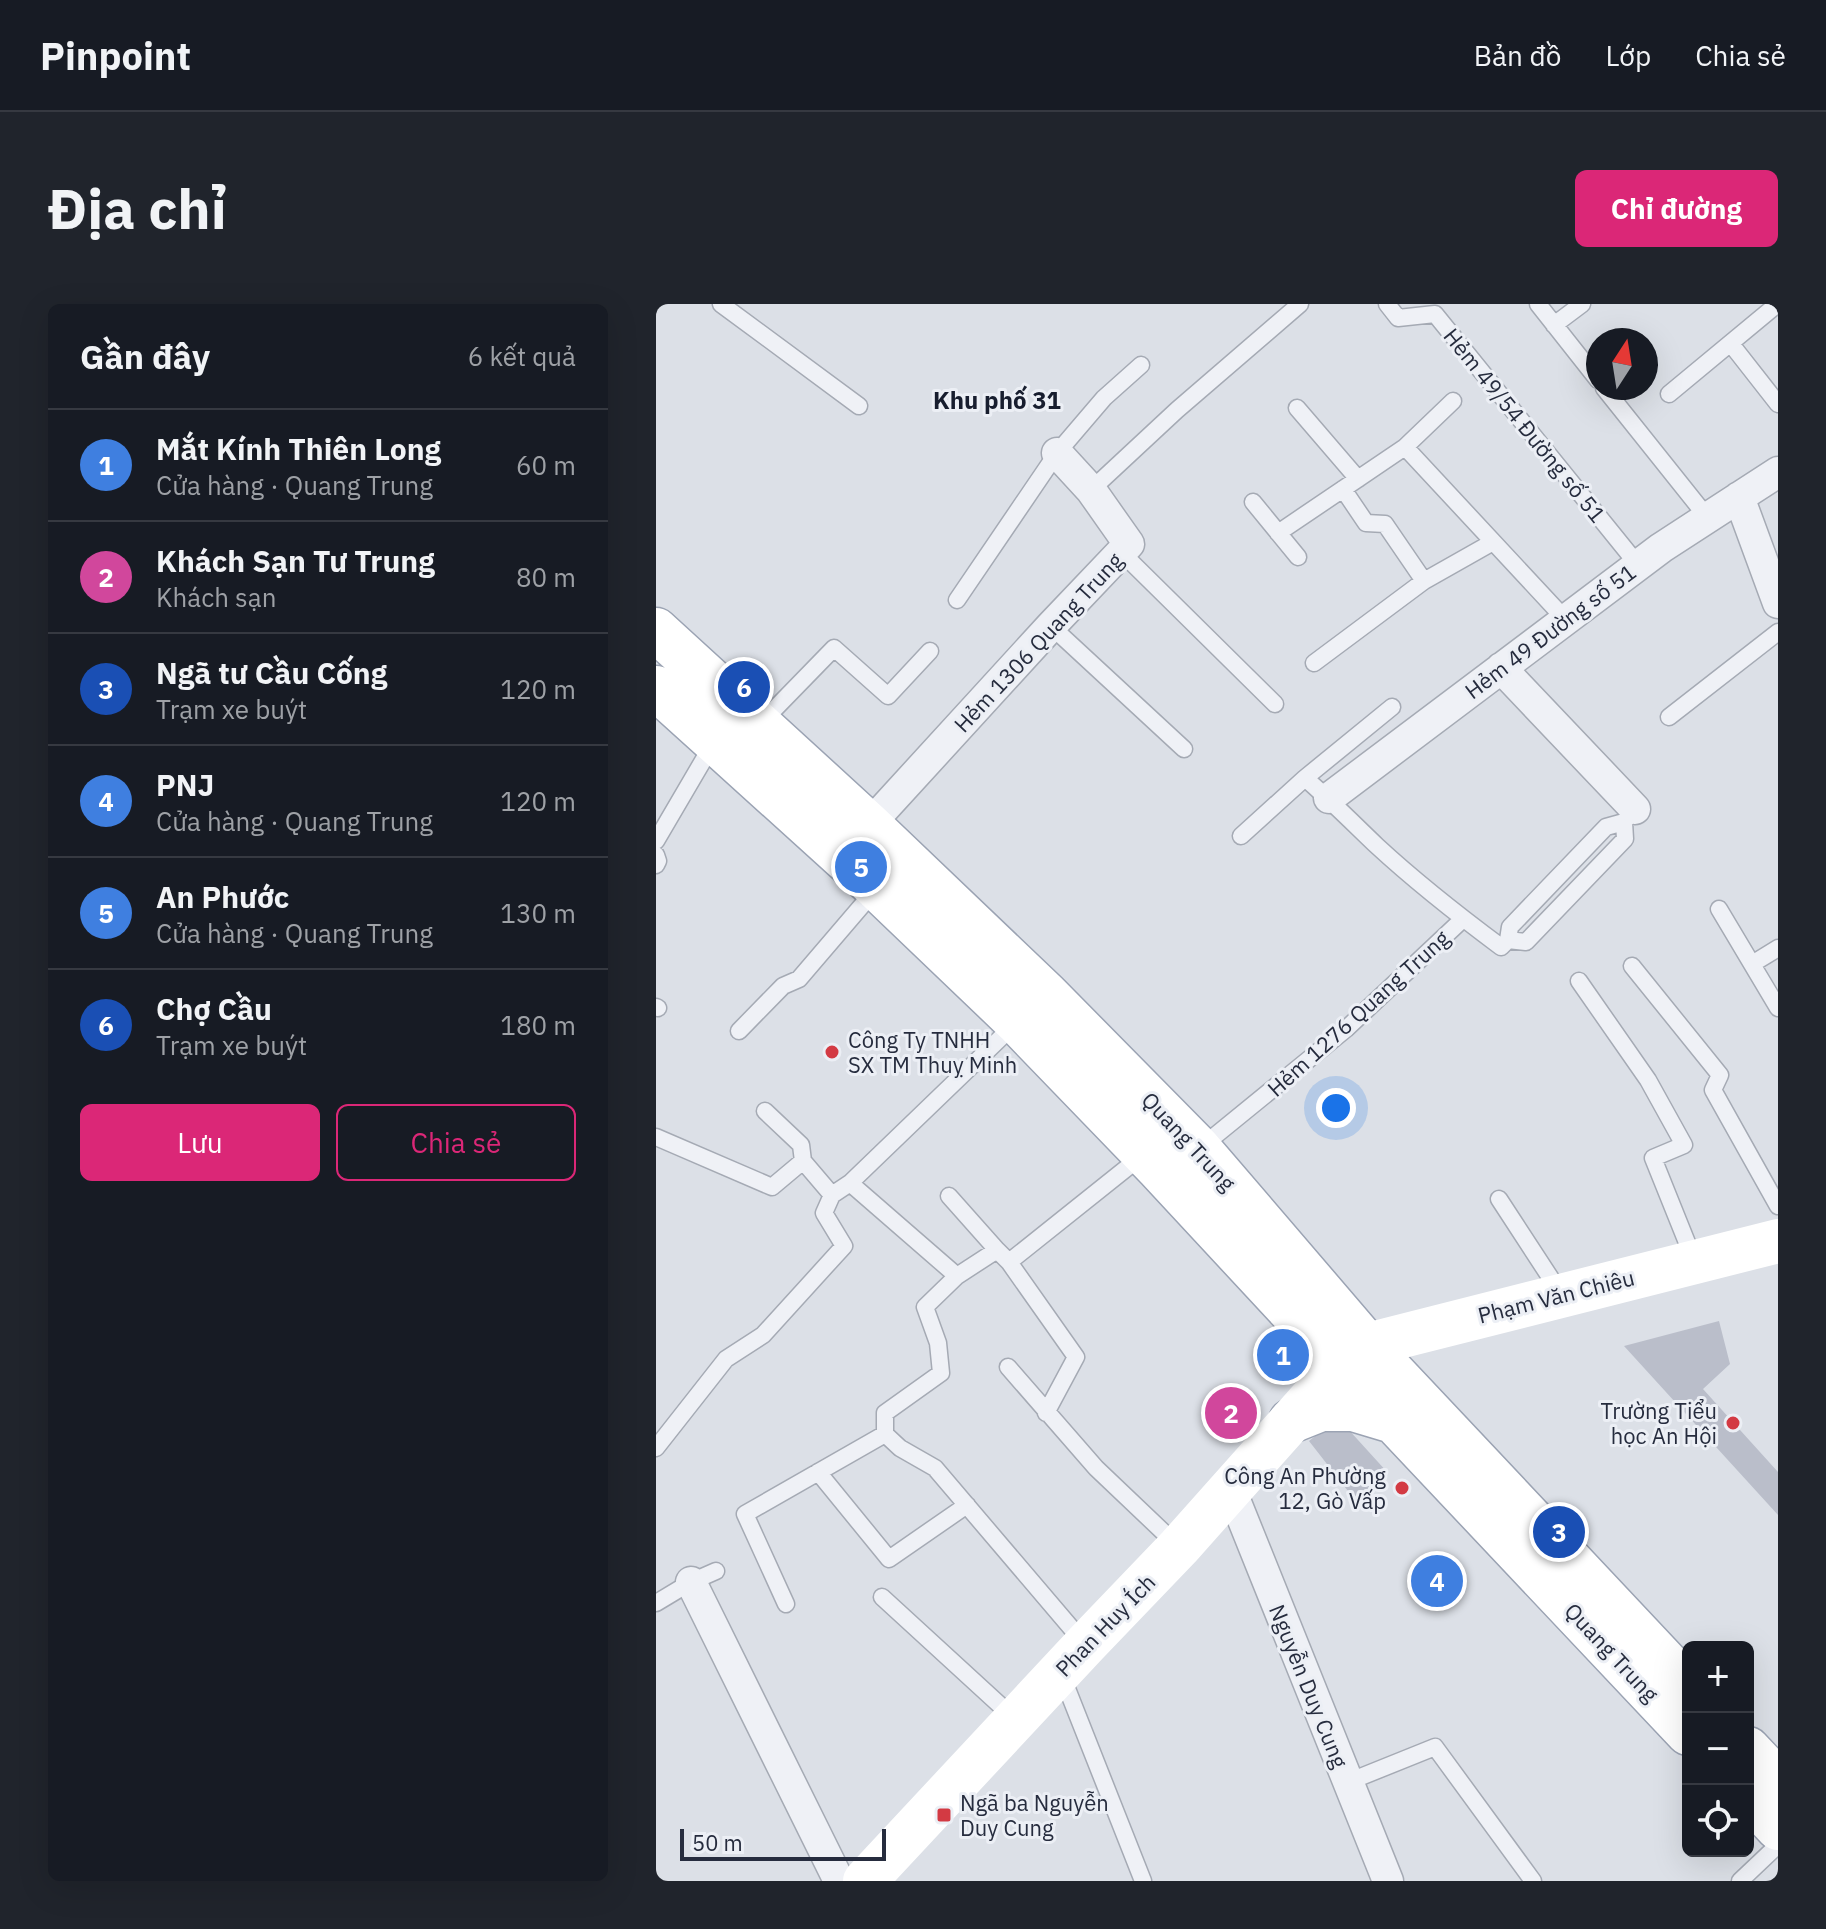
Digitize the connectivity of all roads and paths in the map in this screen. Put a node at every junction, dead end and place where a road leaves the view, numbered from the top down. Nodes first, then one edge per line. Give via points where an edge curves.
1 (721, 304) edge
2 (1300, 304) edge
3 (1387, 304) edge
4 (1538, 304) edge
5 (1582, 304) edge
6 (1774, 307) dead end
7 (1554, 325) junction
8 (1731, 344) junction
9 (1141, 365) dead end
10 (1586, 365) edge
11 (1669, 394) dead end
12 (1614, 400) edge
13 (1453, 401) dead end
14 (1778, 404) edge
15 (859, 406) dead end
16 (1297, 408) dead end
17 (1405, 447) junction
18 (1057, 453) junction
19 (1778, 472) edge
20 (1358, 479) junction
21 (1343, 489) junction
22 (1091, 490) junction
23 (1739, 497) junction
24 (1253, 502) dead end
25 (1707, 517) junction
26 (1278, 533) junction
27 (1493, 542) junction
28 (1121, 552) junction
29 (1298, 557) dead end
30 (1638, 565) junction
31 (1424, 581) junction
32 (957, 600) dead end
33 (1778, 603) edge
34 (1565, 619) junction
35 (1051, 626) junction
36 (656, 630) edge
37 (1778, 632) edge
38 (930, 651) dead end
39 (1314, 663) dead end
40 (1501, 668) junction
41 (656, 688) edge
42 (1275, 704) dead end
43 (1392, 707) dead end
44 (1669, 717) dead end
45 (760, 724) junction
46 (715, 741) junction
47 (1184, 749) dead end
48 (1305, 778) junction
49 (1329, 798) junction
50 (1630, 816) junction
51 (869, 825) junction
52 (1241, 836) dead end
53 (656, 841) edge
54 (656, 855) edge
55 (656, 865) edge
56 (1563, 872) junction
57 (1578, 887) junction
58 (877, 888) junction
59 (1719, 909) dead end
60 (1463, 919) junction
61 (1508, 940) junction
62 (1778, 948) edge
63 (1752, 964) junction
64 (1632, 966) dead end
65 (1579, 981) dead end
66 (1778, 1008) edge
67 (1032, 1009) junction
68 (739, 1031) dead end
69 (765, 1111) dead end
70 (656, 1137) edge
71 (1199, 1149) junction
72 (1144, 1154) junction
73 (803, 1161) junction
74 (850, 1183) junction
75 (832, 1195) junction
76 (949, 1196) dead end
77 (1499, 1199) dead end
78 (1778, 1206) edge
79 (1778, 1241) edge
80 (1003, 1256) junction
81 (1695, 1262) junction
82 (957, 1276) junction
83 (1561, 1295) junction
84 (1354, 1355) junction
85 (1008, 1367) dead end
86 (1046, 1413) junction
87 (1291, 1421) junction
88 (1393, 1421) junction
89 (885, 1434) junction
90 (656, 1448) edge
91 (818, 1472) junction
92 (1231, 1490) junction
93 (967, 1505) junction
94 (1179, 1547) junction
95 (703, 1577) joint
96 (882, 1597) dead end
97 (656, 1603) edge
98 (786, 1604) dead end
99 (1073, 1657) junction
100 (1682, 1680) edge
101 (1016, 1719) junction
102 (1682, 1727) edge
103 (1754, 1755) edge
104 (1778, 1781) edge
105 (1348, 1782) junction
106 (1754, 1802) edge
107 (1778, 1828) edge
108 (1778, 1845) edge
109 (839, 1881) edge
110 (865, 1881) edge
111 (1143, 1881) edge
112 (1388, 1881) edge
113 (1533, 1881) edge
114 (1740, 1881) edge

1 - 15 lane
2 - 22 lane
3 - 30 lane, Hẻm 49/54 Đường số 51 via 1398,318 1435,314
4 - 7 lane
5 - 7 lane
6 - 8 lane
7 - 10 lane
8 - 11 lane
8 - 14 lane
9 - 18 lane
12 - 25 lane
13 - 17 lane
16 - 20 lane
17 - 20 lane
17 - 27 lane
18 - 22 street, Hẻm 1306 Quang Trung
18 - 32 lane
19 - 23 street, Hẻm 49 Đường số 51
20 - 21 lane
21 - 26 lane
21 - 31 lane via 1366,523 1385,524
22 - 28 street, Hẻm 1306 Quang Trung via 1129,544
23 - 25 street, Hẻm 49 Đường số 51
23 - 33 street
24 - 26 lane
25 - 30 street, Hẻm 49 Đường số 51
26 - 29 lane
27 - 31 lane
27 - 34 lane
28 - 35 street, Hẻm 1306 Quang Trung
28 - 42 lane
30 - 34 street, Hẻm 49 Đường số 51
31 - 39 lane
34 - 40 street, Hẻm 49 Đường số 51
35 - 47 lane
35 - 51 street, Hẻm 1306 Quang Trung
36 - 45 main road, Quang Trung
37 - 44 lane
38 - 45 lane via 888,696 834,648
40 - 49 street, Hẻm 49 Đường số 51
40 - 50 street
41 - 46 main road, Quang Trung
43 - 48 lane
45 - 51 main road, Quang Trung
46 - 53 lane
46 - 58 main road, Quang Trung
48 - 49 lane, Hẻm 1276 Quang Trung
48 - 52 lane
49 - 60 lane, Hẻm 1276 Quang Trung
50 - 56 lane via 1606,827
50 - 57 lane via 1625,839
51 - 67 main road, Quang Trung
54 - 55 lane
56 - 57 lane
56 - 61 lane via 1510,927
57 - 61 lane via 1526,942
58 - 67 main road, Quang Trung
58 - 68 lane via 799,979 783,986
59 - 63 lane
60 - 61 lane via 1501,947
60 - 71 lane, Hẻm 1276 Quang Trung via 1346,1029
62 - 63 lane
63 - 66 lane
64 - 78 lane via 1720,1075 1713,1090
65 - 81 lane via 1648,1080 1684,1145 1653,1158
67 - 71 main road, Quang Trung
67 - 72 main road, Quang Trung
67 - 74 lane
69 - 73 lane via 801,1145
70 - 73 lane via 772,1187
71 - 84 main road, Quang Trung
72 - 80 lane
72 - 84 main road, Quang Trung
73 - 75 lane
74 - 75 lane
74 - 82 lane
75 - 90 lane via 824,1213 844,1246 763,1335 726,1359
76 - 80 lane
77 - 83 lane
79 - 81 main road, Phạm Văn Chiêu
80 - 82 lane
80 - 86 lane via 1076,1357
81 - 83 main road, Phạm Văn Chiêu
82 - 89 lane via 925,1307 938,1343 941,1373 885,1413
83 - 84 main road, Phạm Văn Chiêu
84 - 87 main road, Phan Huy Ích
84 - 88 main road, Quang Trung
84 - 100 main road, Quang Trung
85 - 86 lane
86 - 94 lane
87 - 88 main road via 1321,1409 1353,1409
87 - 92 main road, Phan Huy Ích
88 - 102 main road, Quang Trung
89 - 91 lane
89 - 93 lane via 935,1468
91 - 93 lane via 889,1559
91 - 98 lane via 745,1514
92 - 94 main road, Phan Huy Ích
92 - 105 street, Nguyễn Duy Cung
93 - 99 lane
94 - 99 main road, Phan Huy Ích
95 - 97 lane
95 - 109 street
96 - 101 lane
99 - 101 main road, Phan Huy Ích
99 - 111 lane
101 - 110 main road, Phan Huy Ích
103 - 104 main road
105 - 112 street, Nguyễn Duy Cung
105 - 113 lane via 1435,1747
106 - 107 main road
108 - 114 lane

